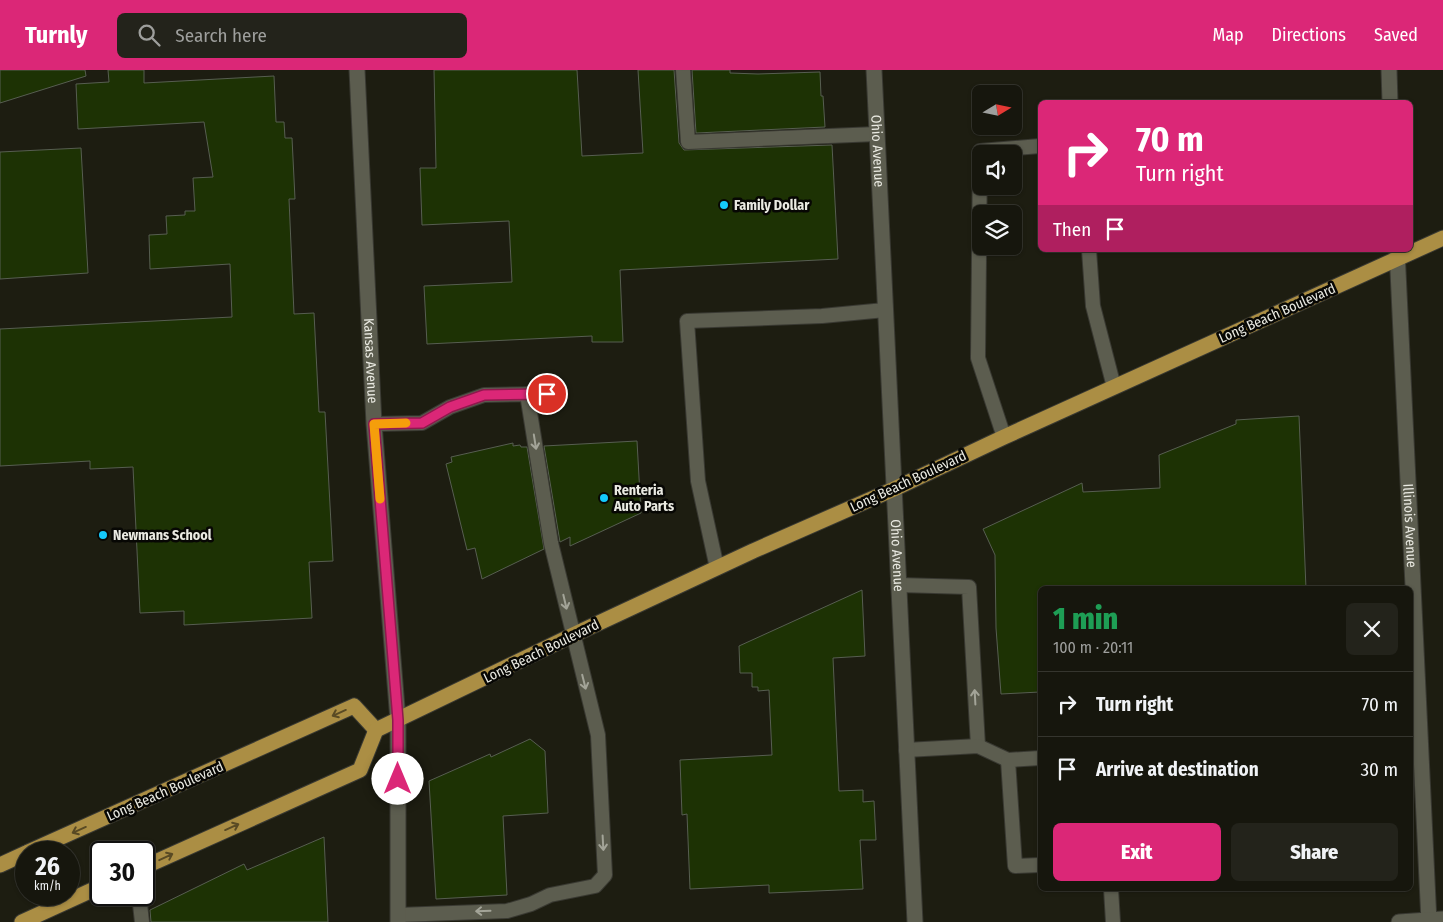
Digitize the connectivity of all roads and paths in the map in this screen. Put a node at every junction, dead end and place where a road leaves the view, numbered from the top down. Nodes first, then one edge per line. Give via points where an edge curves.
1 (357, 70) edge
2 (683, 70) edge
3 (874, 70) edge
4 (1388, 70) edge
5 (1390, 100) edge
6 (877, 134) junction
7 (1038, 146) edge
8 (1443, 238) edge
9 (1413, 248) edge
10 (1089, 252) edge
11 (1397, 254) edge
12 (885, 310) junction
13 (1114, 387) junction
14 (527, 394) junction
15 (547, 394) dead end
16 (374, 424) junction
17 (1004, 437) junction
18 (894, 489) junction
19 (716, 568) junction
20 (899, 585) junction
21 (573, 635) junction
22 (398, 720) junction
23 (376, 730) junction
24 (978, 746) junction
25 (906, 750) junction
26 (1038, 758) edge
27 (1008, 760) junction
28 (54, 841) edge
29 (15, 858) edge
30 (155, 862) edge
31 (0, 865) edge
32 (1038, 865) edge
33 (90, 891) edge
34 (1111, 891) edge
35 (140, 906) edge
36 (398, 918) edge
37 (1433, 921) edge
38 (22, 922) edge
39 (142, 922) edge
40 (915, 922) edge
41 (1113, 922) edge
42 (1399, 922) edge

1 - 16 street, Kansas Avenue
2 - 6 lane via 688,142
3 - 6 street, Ohio Avenue
4 - 5 street
6 - 12 street, Ohio Avenue
7 - 17 lane via 980,152 978,358
8 - 9 main road, Long Beach Boulevard
10 - 13 lane via 1093,306
11 - 13 main road, Long Beach Boulevard
11 - 37 street, Illinois Avenue
12 - 18 street, Ohio Avenue
12 - 19 lane via 687,321 698,481
13 - 17 main road, Long Beach Boulevard
14 - 15 lane
14 - 16 lane via 484,395 450,407 422,423
14 -> 21 lane via 551,543
16 - 22 street, Kansas Avenue
17 - 18 main road, Long Beach Boulevard
18 - 19 main road, Long Beach Boulevard
18 - 20 street, Ohio Avenue
19 - 21 main road, Long Beach Boulevard
24 -> 20 lane via 969,587
20 - 25 street, Ohio Avenue
21 - 22 main road, Long Beach Boulevard
21 -> 36 lane via 598,735 605,875 595,886 550,895 507,910
22 - 23 main road, Long Beach Boulevard
22 - 36 street, Kansas Avenue
23 -> 28 main road, Long Beach Boulevard via 354,706
30 -> 23 main road via 360,770
24 - 25 lane
24 - 27 lane
25 - 40 street, Ohio Avenue
26 - 27 lane
27 - 32 lane via 1015,866
29 - 31 main road, Long Beach Boulevard
33 - 38 main road
34 - 41 lane
35 - 39 lane
37 - 42 street

